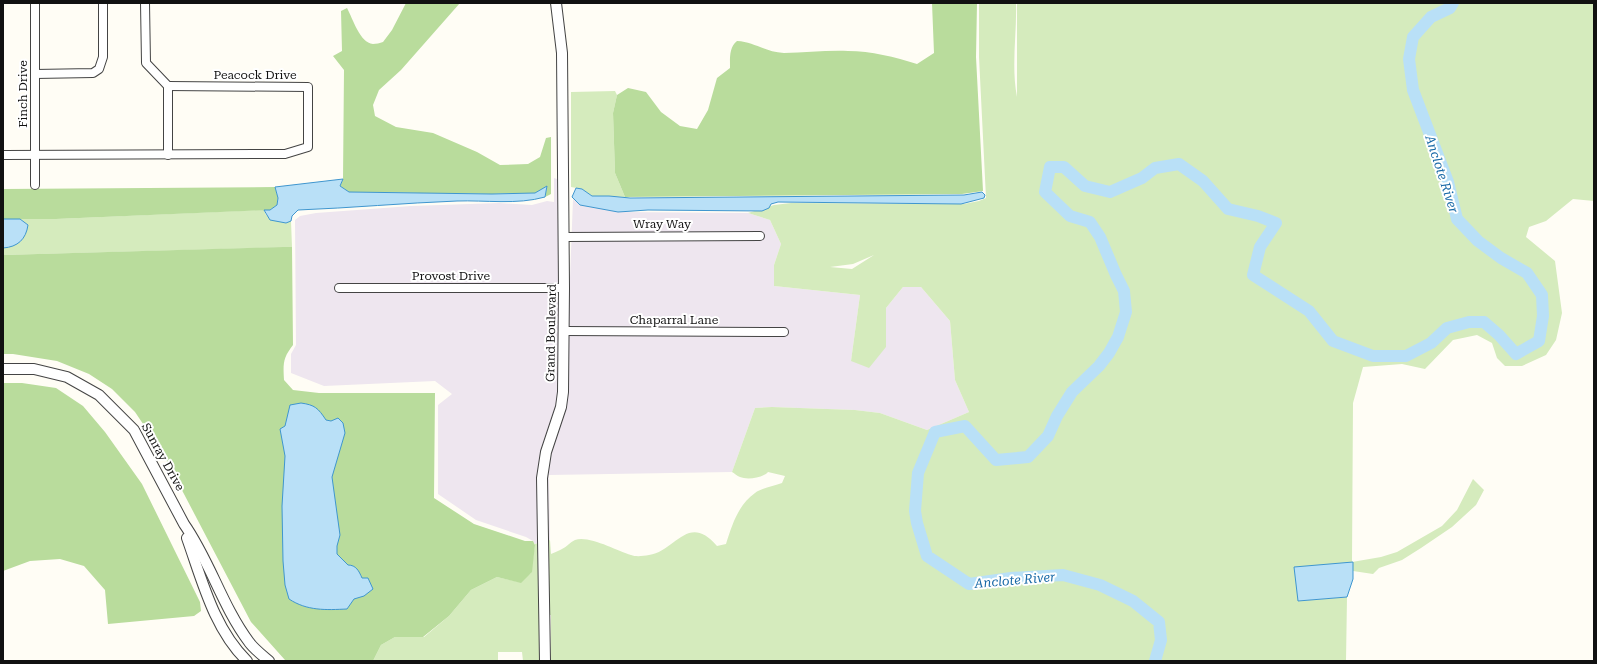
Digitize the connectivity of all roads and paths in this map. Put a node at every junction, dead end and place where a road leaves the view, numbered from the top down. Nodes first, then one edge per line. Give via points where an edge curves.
1 (34, 3) edge
2 (103, 3) edge
3 (145, 3) edge
4 (556, 3) edge
5 (35, 74) junction
6 (168, 86) junction
7 (3, 155) edge
8 (35, 155) junction
9 (168, 155) junction
10 (35, 186) dead end
11 (760, 236) dead end
12 (564, 237) junction
13 (339, 288) dead end
14 (564, 288) junction
15 (564, 331) junction
16 (784, 332) dead end
17 (3, 369) edge
18 (184, 524) junction
19 (261, 659) edge
20 (248, 661) edge
21 (545, 661) edge

1 - 5 street, Finch Drive
2 - 5 street via 103,57 99,69 93,73
3 - 6 street via 146,63
4 - 12 street, Grand Boulevard via 562,53
5 - 8 street, Finch Drive
6 - 9 street
6 - 9 street, Peacock Drive via 308,87 308,148 285,154
7 - 8 street, Peacock Drive
8 - 9 street, Peacock Drive
8 - 10 street, Finch Drive
11 - 12 street, Wray Way
12 - 14 street, Grand Boulevard
13 - 14 street, Provost Drive
14 - 15 street, Grand Boulevard
15 - 16 street, Chaparral Lane
15 - 21 street, Grand Boulevard via 561,407 546,452 542,478
17 - 18 street, Sunray Drive via 34,369 67,377 99,395 134,430
18 - 19 street, Sunray Drive via 226,604
18 - 20 street, Sunray Drive via 217,619 231,642

